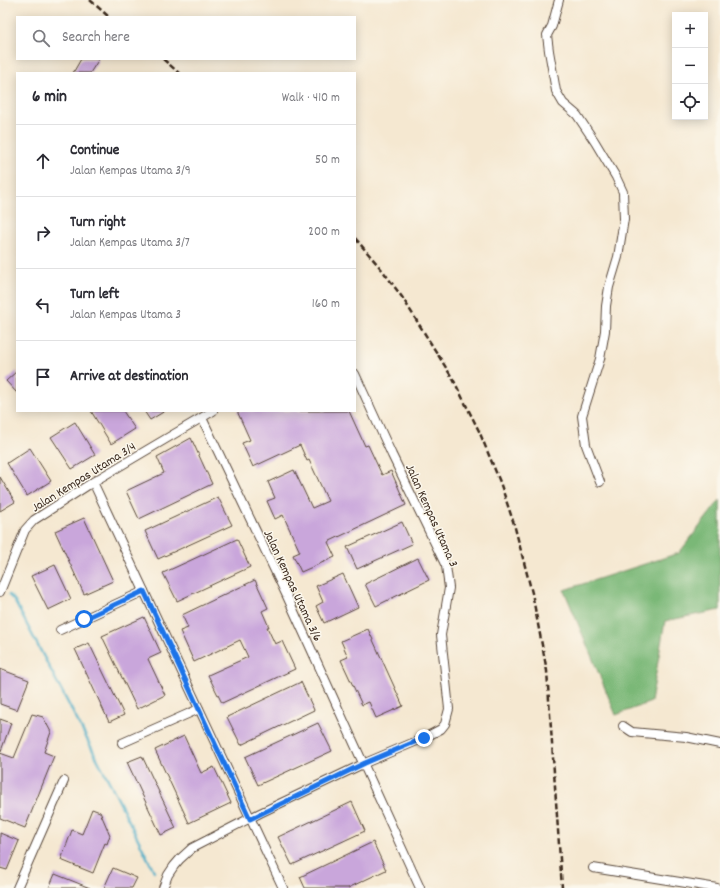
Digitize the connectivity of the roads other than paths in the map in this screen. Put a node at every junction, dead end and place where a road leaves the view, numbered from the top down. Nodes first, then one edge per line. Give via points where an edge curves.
1 (559, 0) edge
2 (356, 376) edge
3 (211, 412) edge
4 (202, 418) junction
5 (93, 482) junction
6 (600, 482) dead end
7 (144, 591) junction
8 (0, 592) edge
9 (60, 630) dead end
10 (199, 709) junction
11 (623, 726) dead end
12 (122, 743) dead end
13 (720, 744) edge
14 (365, 763) junction
15 (64, 781) dead end
16 (250, 819) junction
17 (593, 868) dead end
18 (17, 888) edge
19 (164, 888) edge
20 (283, 888) edge
21 (420, 888) edge
22 (717, 888) edge

1 - 6 street via 548,35 556,91 563,103 577,115 595,142 623,192 624,219 618,257 609,287 600,359 582,416 586,445
2 - 14 street, Jalan Kempas Utama 3 via 446,566 448,588 441,635 449,709 446,724 424,738
3 - 4 street, Jalan Kempas Utama 3/4
4 - 5 street, Jalan Kempas Utama 3/4
4 - 14 street, Jalan Kempas Utama 3/6
5 - 7 street
5 - 8 street, Jalan Kempas Utama 3/4 via 30,524 25,530
7 - 9 street
7 - 10 street
10 - 12 street
10 - 16 street
11 - 13 street via 632,732 686,737
14 - 16 street, Jalan Kempas Utama 3
14 - 21 street, Jalan Kempas Utama 3/6
15 - 18 street
16 - 19 street, Jalan Kempas Utama 3 via 192,848 174,866
16 - 20 street
17 - 22 street

